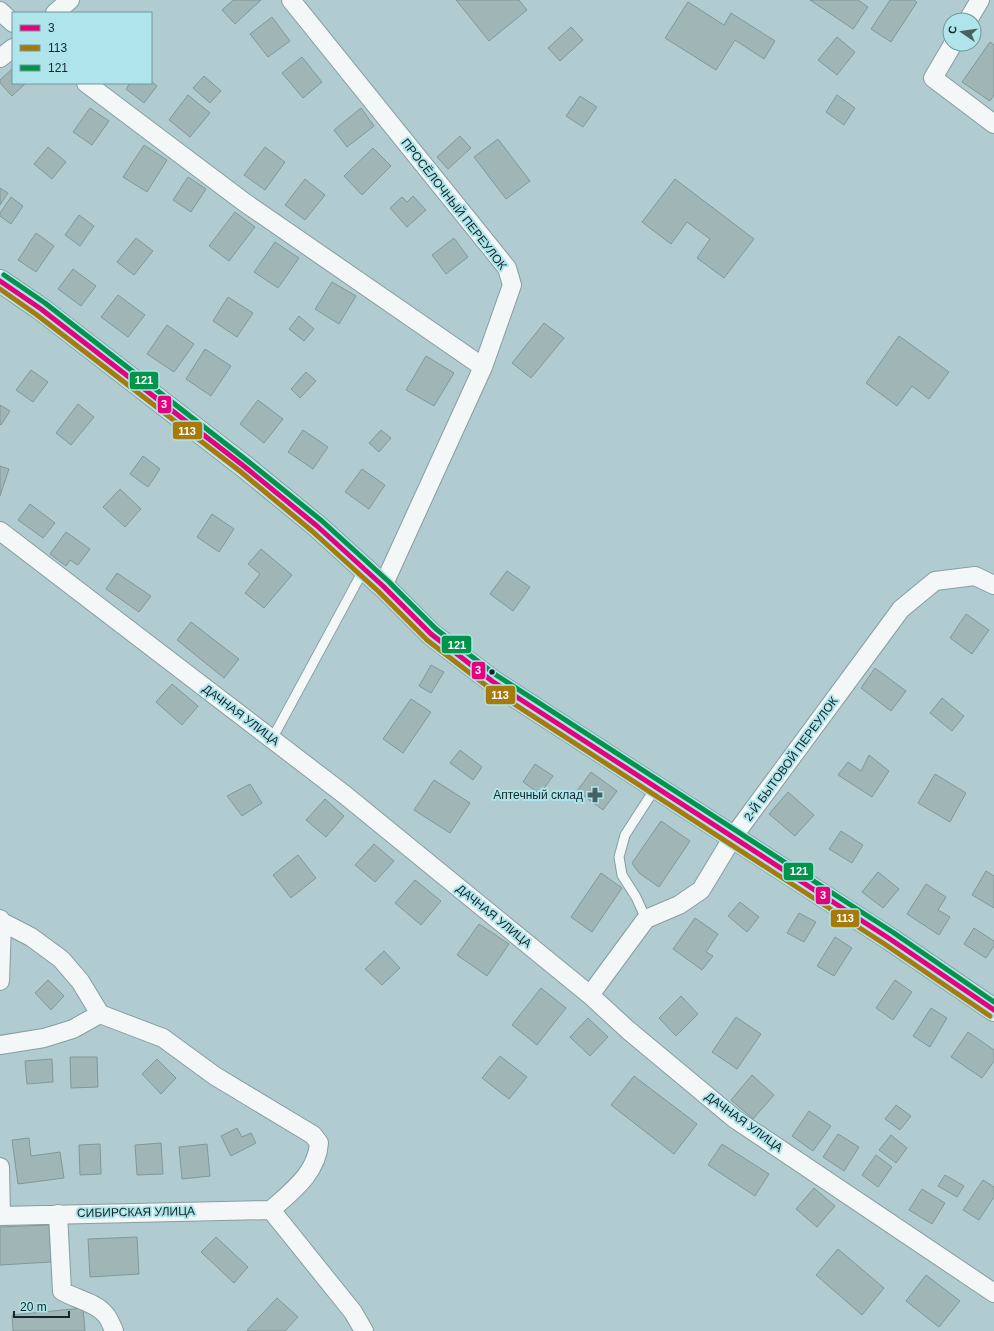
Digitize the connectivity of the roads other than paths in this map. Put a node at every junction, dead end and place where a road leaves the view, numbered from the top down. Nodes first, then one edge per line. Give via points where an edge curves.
1 (70, 0) edge
2 (292, 0) edge
3 (980, 0) edge
4 (0, 11) edge
5 (56, 12) edge
6 (973, 12) edge
7 (12, 22) edge
8 (12, 49) edge
9 (948, 52) edge
10 (0, 58) edge
11 (87, 84) edge
12 (994, 124) edge
13 (0, 281) edge
14 (483, 367) junction
15 (0, 531) edge
16 (364, 569) junction
17 (994, 585) edge
18 (383, 586) junction
19 (272, 739) junction
20 (656, 787) junction
21 (733, 837) junction
22 (1, 920) edge
23 (646, 920) junction
24 (0, 981) edge
25 (590, 995) junction
26 (991, 1003) edge
27 (100, 1014) junction
28 (0, 1045) edge
29 (0, 1167) edge
30 (271, 1210) junction
31 (58, 1214) junction
32 (0, 1216) edge
33 (994, 1293) edge
34 (114, 1331) edge
35 (364, 1331) edge

1 - 5 street
2 - 14 street, ПРОСЁЛОЧНЫЙ ПЕРЕУЛОК via 507,268 512,285
3 - 6 street
4 - 7 street
8 - 10 street
9 - 12 street via 933,78
11 - 14 street via 244,202
13 - 16 street via 41,309 245,467 317,526
14 - 18 street, ПРОСЁЛОЧНЫЙ ПЕРЕУЛОК
15 - 19 street, ДАЧНАЯ УЛИЦА
16 - 18 street
16 - 19 lane
17 - 21 street, 2-Й БЫТОВОЙ ПЕРЕУЛОК via 975,576 935,581 901,609
18 - 20 street via 431,634 492,681
19 - 25 street, ДАЧНАЯ УЛИЦА via 345,795
20 - 21 street
20 - 23 lane via 625,835 619,857 622,875
21 - 23 street, 2-Й БЫТОВОЙ ПЕРЕУЛОК via 701,890 679,905
21 - 26 street
22 - 24 street
22 - 27 street via 31,937 60,959 80,981
23 - 25 street, 2-Й БЫТОВОЙ ПЕРЕУЛОК
25 - 33 street, ДАЧНАЯ УЛИЦА via 628,1030 735,1118
27 - 28 street via 66,1032
27 - 30 street via 163,1038 215,1076 313,1135 319,1143 318,1153 308,1175
29 - 32 street
30 - 31 street, СИБИРСКАЯ УЛИЦА
30 - 35 street via 354,1312
31 - 32 street, СИБИРСКАЯ УЛИЦА
31 - 34 street via 62,1291 105,1313

